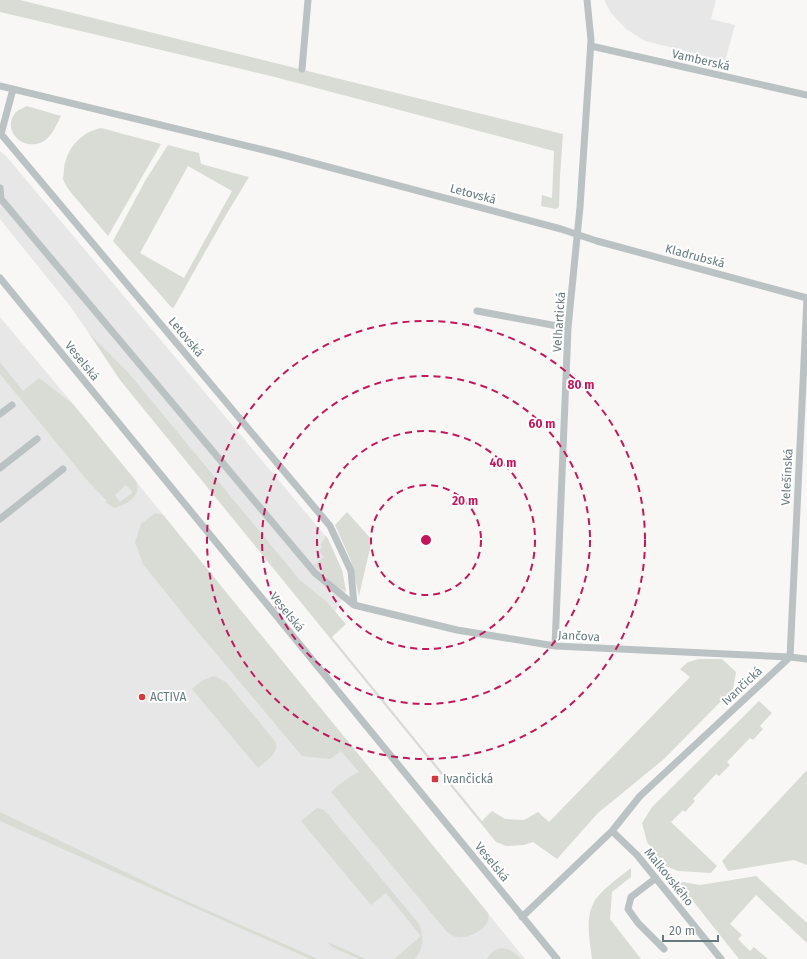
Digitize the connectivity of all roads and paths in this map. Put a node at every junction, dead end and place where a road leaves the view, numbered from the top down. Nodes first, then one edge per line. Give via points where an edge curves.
1 (308, 0) edge
2 (587, 0) edge
3 (591, 46) junction
4 (302, 69) dead end
5 (0, 86) edge
6 (13, 89) junction
7 (807, 95) edge
8 (0, 135) edge
9 (0, 188) edge
10 (577, 235) junction
11 (0, 278) edge
12 (807, 298) edge
13 (477, 311) dead end
14 (568, 328) junction
15 (12, 405) dead end
16 (0, 414) edge
17 (37, 439) dead end
18 (0, 468) edge
19 (63, 469) dead end
20 (0, 519) edge
21 (354, 605) junction
22 (555, 646) junction
23 (790, 657) junction
24 (807, 659) edge
25 (612, 831) junction
26 (656, 878) junction
27 (522, 917) junction
28 (664, 949) dead end
29 (557, 959) edge
30 (721, 959) edge

1 - 4 street
2 - 3 street, Velhartická
3 - 7 street, Vamberská
3 - 10 street, Velhartická
5 - 6 street, Letovská
6 - 8 street, Letovská
6 - 10 street, Letovská via 276,153
8 - 21 street, Letovská via 330,526 351,571
9 - 21 street via 1,199 315,573
10 - 12 street, Kladrubská
10 - 14 street, Velhartická
11 - 27 street, Veselská
12 - 23 street, Velešínská
13 - 14 street
14 - 22 street, Velhartická
15 - 16 street
17 - 18 street
19 - 20 street
21 - 22 street, Jančova via 457,630
22 - 23 street, Jančova
23 - 24 street, Jančova
23 - 25 street, Ivančická via 640,796
25 - 26 street, Malkovského via 638,855
25 - 27 street, Ivančická
26 - 28 street via 631,897 628,909
26 - 30 street, Malkovského
27 - 29 street, Veselská

